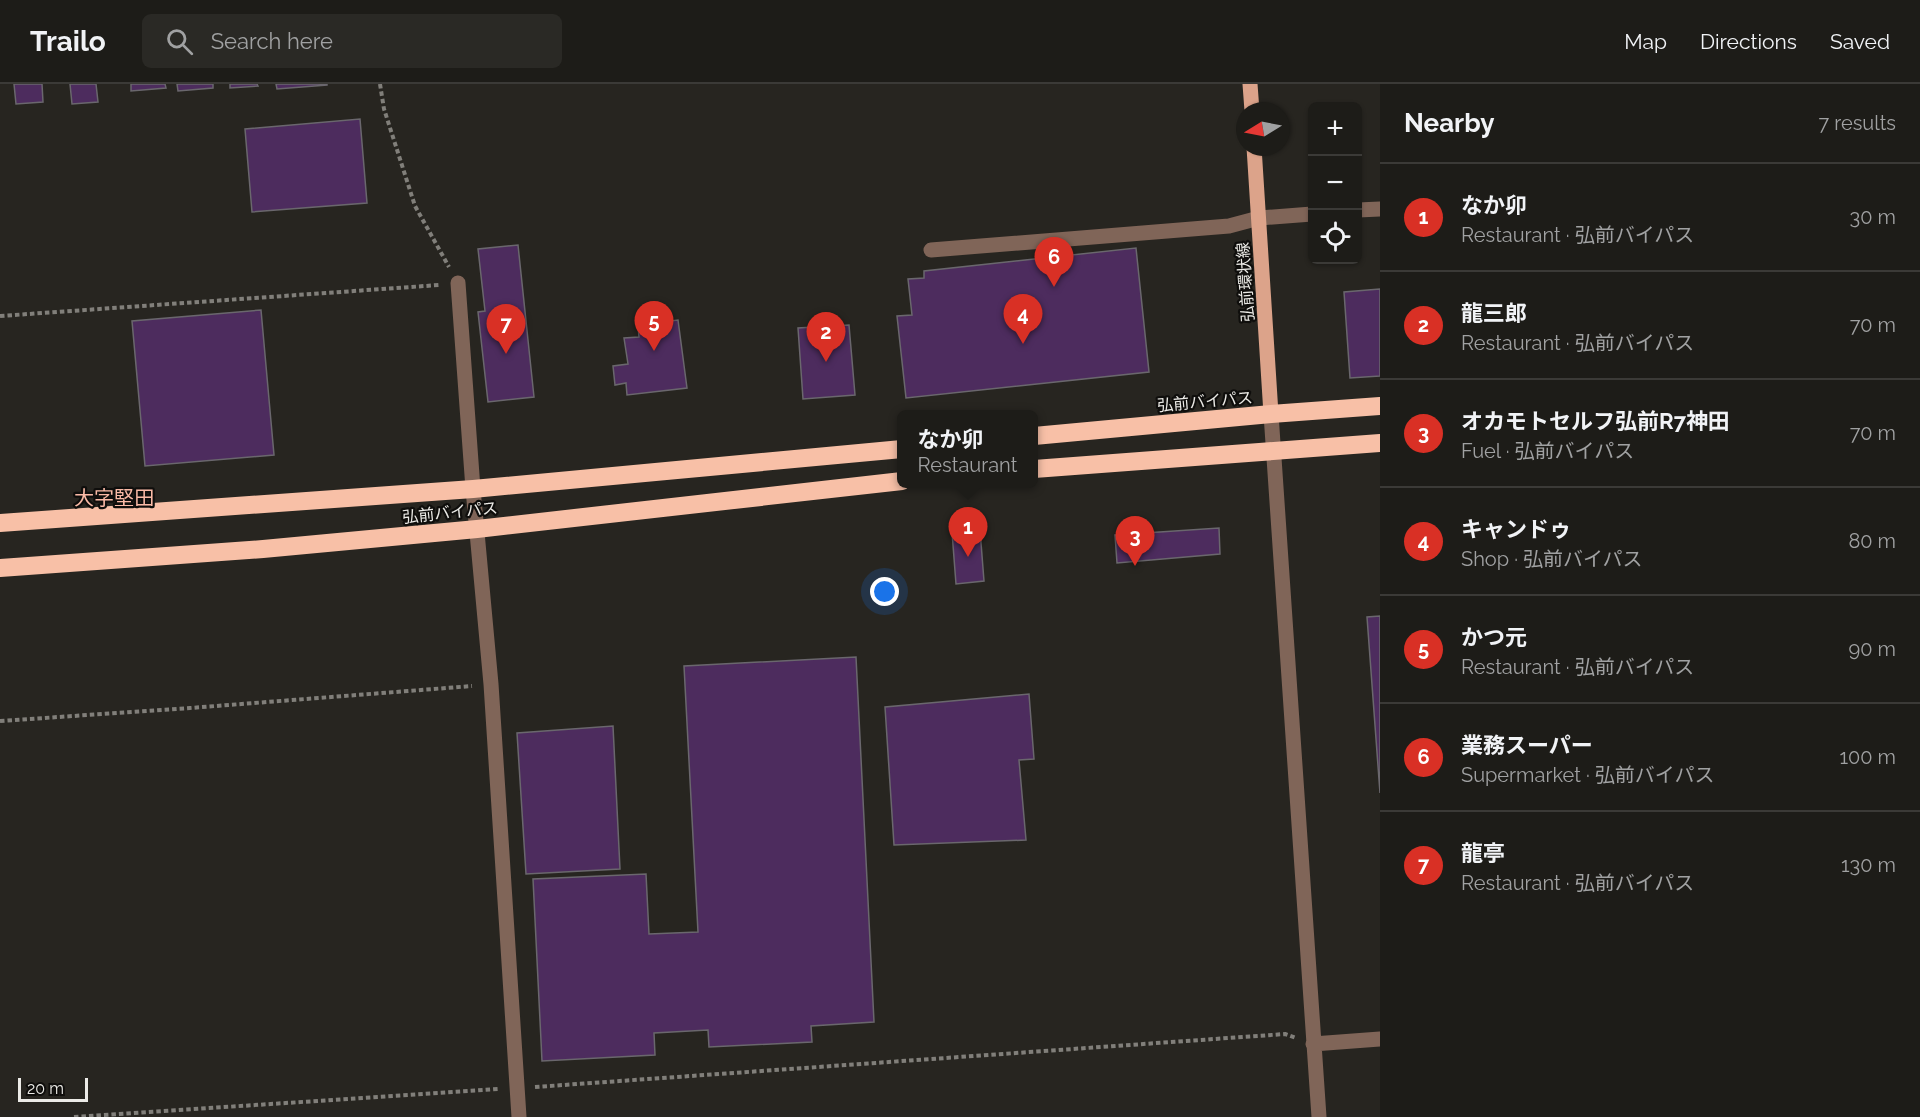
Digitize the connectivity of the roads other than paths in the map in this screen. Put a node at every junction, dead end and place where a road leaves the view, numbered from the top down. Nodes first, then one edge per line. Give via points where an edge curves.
1 (1250, 84) edge
2 (1251, 102) edge
3 (1255, 156) edge
4 (1380, 209) edge
5 (1362, 210) edge
6 (1308, 214) edge
7 (1259, 218) junction
8 (931, 250) dead end
9 (458, 284) road end
10 (1380, 406) edge
11 (1272, 414) junction
12 (1038, 436) edge
13 (1380, 443) edge
14 (897, 449) edge
15 (1274, 451) junction
16 (1038, 469) edge
17 (897, 482) edge
18 (473, 489) junction
19 (0, 523) edge
20 (477, 529) junction
21 (0, 568) edge
22 (1380, 1039) edge
23 (1314, 1044) junction
24 (519, 1117) edge
25 (1319, 1117) edge

1 - 2 main road
3 - 7 main road, 弘前環状線
4 - 5 street
6 - 7 street
7 - 8 street via 1229,226
7 - 11 main road, 弘前環状線
9 - 18 street
10 - 11 highway, 弘前バイパス
11 - 12 highway, 弘前バイパス
11 - 15 street
13 - 15 highway
14 - 18 highway, 弘前バイパス
15 - 16 highway
15 - 23 street
17 - 20 highway, 弘前バイパス
18 - 19 highway, 弘前バイパス
18 - 20 street
20 - 21 highway, 弘前バイパス
20 - 24 street
22 - 23 street
23 - 25 street

